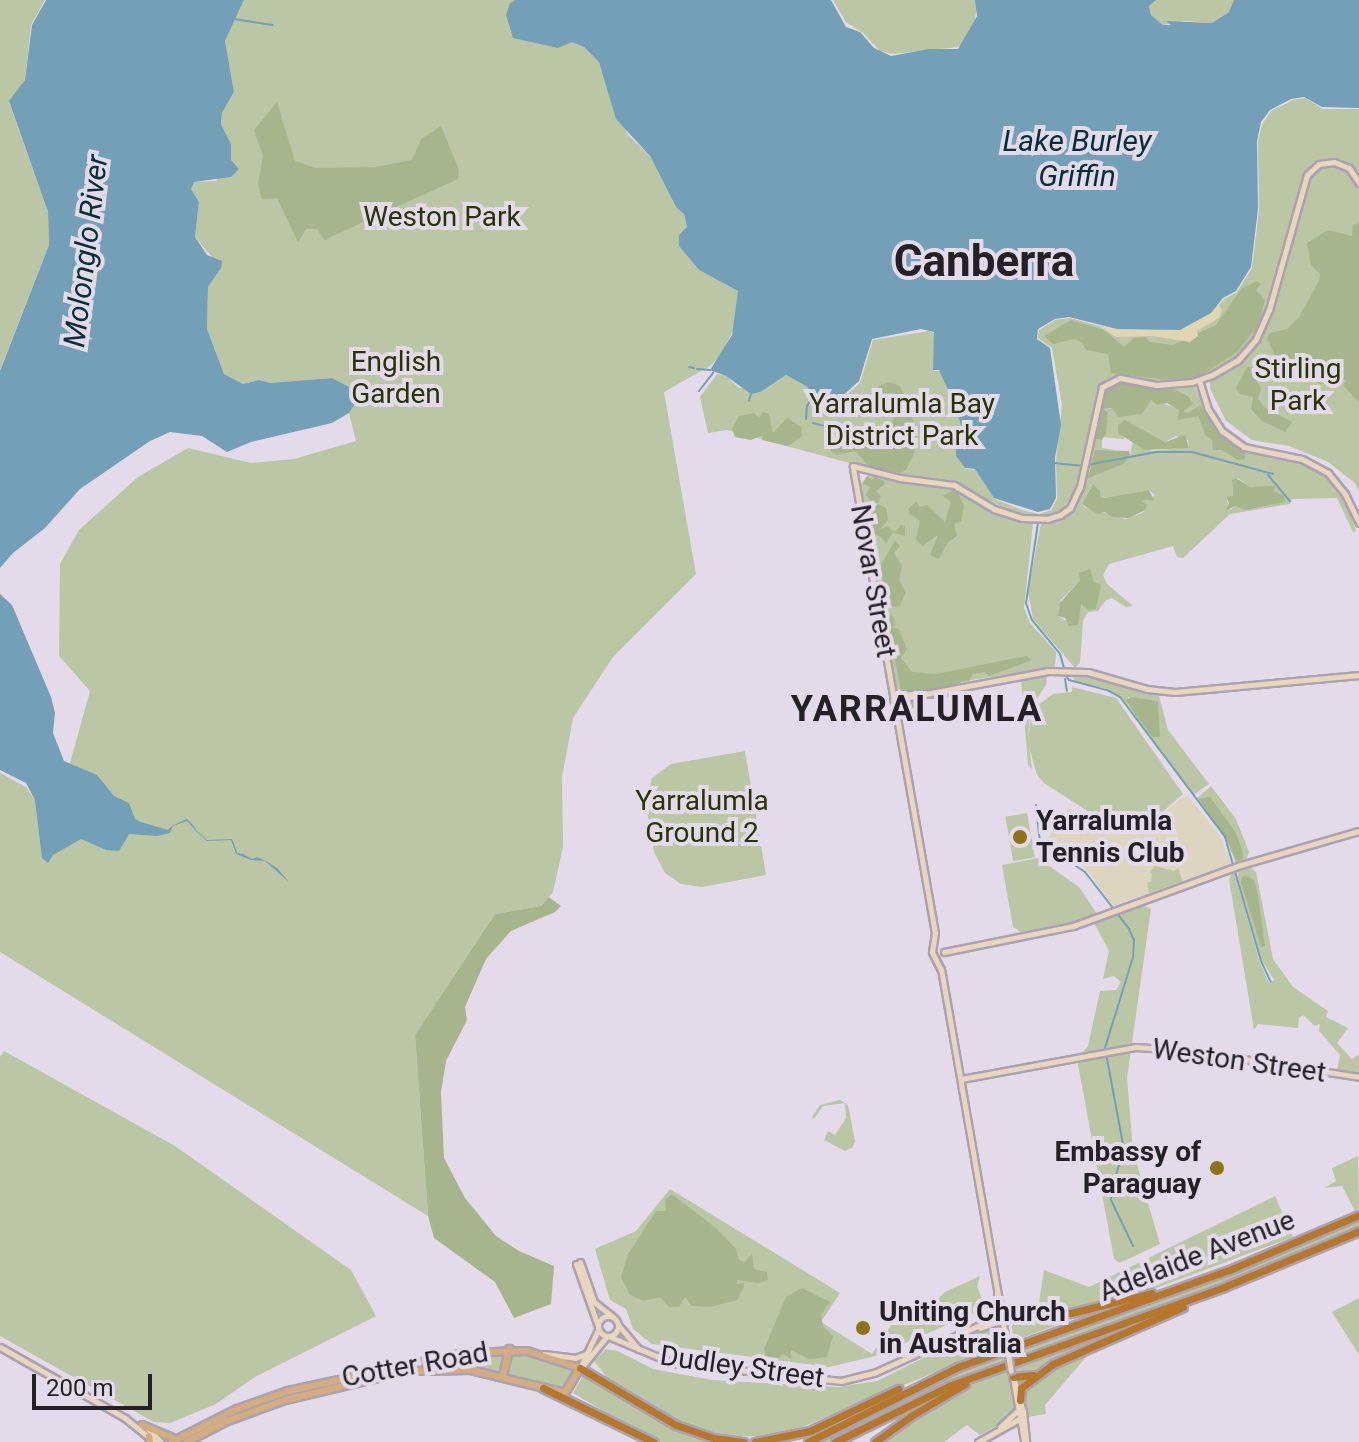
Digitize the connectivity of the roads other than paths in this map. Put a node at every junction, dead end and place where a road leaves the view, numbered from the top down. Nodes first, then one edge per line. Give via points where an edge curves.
1 (1359, 183) edge
2 (1199, 380) junction
3 (869, 471) junction
4 (855, 480) junction
5 (1359, 523) edge
6 (1359, 675) edge
7 (893, 698) junction
8 (1359, 831) edge
9 (941, 949) junction
10 (941, 970) junction
11 (960, 1077) junction
12 (1359, 1077) edge
13 (1359, 1212) edge
14 (1359, 1233) edge
15 (1208, 1277) junction
16 (1224, 1287) junction
17 (612, 1316) junction
18 (1001, 1317) junction
19 (618, 1324) junction
20 (993, 1324) junction
21 (598, 1327) junction
22 (975, 1329) junction
23 (608, 1336) junction
24 (1006, 1341) junction
25 (0, 1347) edge
26 (509, 1349) junction
27 (642, 1352) junction
28 (544, 1354) junction
29 (586, 1354) junction
30 (958, 1367) junction
31 (580, 1368) junction
32 (1010, 1371) junction
33 (1043, 1371) junction
34 (503, 1376) junction
35 (543, 1388) junction
36 (568, 1392) junction
37 (580, 1403) junction
38 (1020, 1405) junction
39 (125, 1418) junction
40 (1018, 1420) junction
41 (142, 1425) junction
42 (993, 1433) junction
43 (154, 1440) edge
44 (174, 1441) edge
45 (187, 1442) edge
46 (653, 1442) edge
47 (744, 1442) edge
48 (755, 1442) edge
49 (808, 1442) edge
50 (835, 1442) edge
51 (875, 1442) edge
52 (978, 1442) edge
53 (1025, 1442) edge

1 - 2 main road via 1349,168 1334,162 1313,168 1301,191 1263,327 1238,360
2 - 3 main road via 1157,385 1120,378 1105,384 1070,508 1053,518 1007,514 954,485
2 - 5 main road via 1222,431 1244,447 1289,454 1324,471 1345,494
3 - 4 main road
3 - 4 main road, Novar Street via 853,466
4 - 7 main road, Novar Street
6 - 7 main road via 1175,692 1059,671
7 - 9 main road, Novar Street
8 - 9 main road via 1235,867 1073,926
9 - 10 main road, Novar Street
9 - 10 main road, Novar Street via 932,952
10 - 11 main road, Novar Street
11 - 12 main road, Weston Street via 1111,1050 1171,1048
11 - 18 main road, Novar Street
13 - 15 highway, Adelaide Avenue
14 - 16 highway, Adelaide Avenue
15 - 18 highway via 1071,1313
15 - 30 highway, Adelaide Avenue
16 - 32 highway, Adelaide Avenue
16 - 33 highway
17 - 19 main road
17 - 21 main road via 602,1317
17 - 21 main road via 594,1302 578,1263
18 - 20 main road, Dudley Street
18 - 22 main road, Dudley Street
18 - 24 main road, Novar Street
19 - 23 main road
19 - 27 main road, Dudley Street
20 - 22 main road, Dudley Street
20 - 24 main road
21 - 23 main road
21 - 29 main road
22 - 27 main road, Dudley Street via 874,1373 841,1381 688,1366
23 - 27 main road, Dudley Street
23 - 31 main road
24 - 32 main road, Novar Street, bridge
25 - 39 main road
26 - 28 main road, Cotter Road
26 - 34 main road
26 - 44 main road, Cotter Road via 464,1353 302,1387 237,1409
28 - 29 main road
28 - 31 main road, Cotter Road
29 - 31 main road
30 - 48 highway via 810,1431
30 - 49 highway
31 - 36 main road
31 - 47 highway via 676,1425
32 - 33 highway via 1028,1377
32 - 38 main road
32 - 38 main road
32 - 50 highway via 909,1404
32 - 51 highway via 936,1400
33 - 38 highway via 1021,1388
34 - 35 main road, Cotter Road
34 - 45 main road, Cotter Road via 435,1369 380,1377 285,1400
35 - 36 main road, Cotter Road
35 - 37 highway
36 - 37 highway
37 - 46 highway
38 - 40 main road
38 - 42 main road
38 - 53 main road
39 - 41 main road
39 - 43 main road
40 - 42 main road
40 - 53 main road
41 - 43 main road
41 - 44 main road
42 - 52 main road

